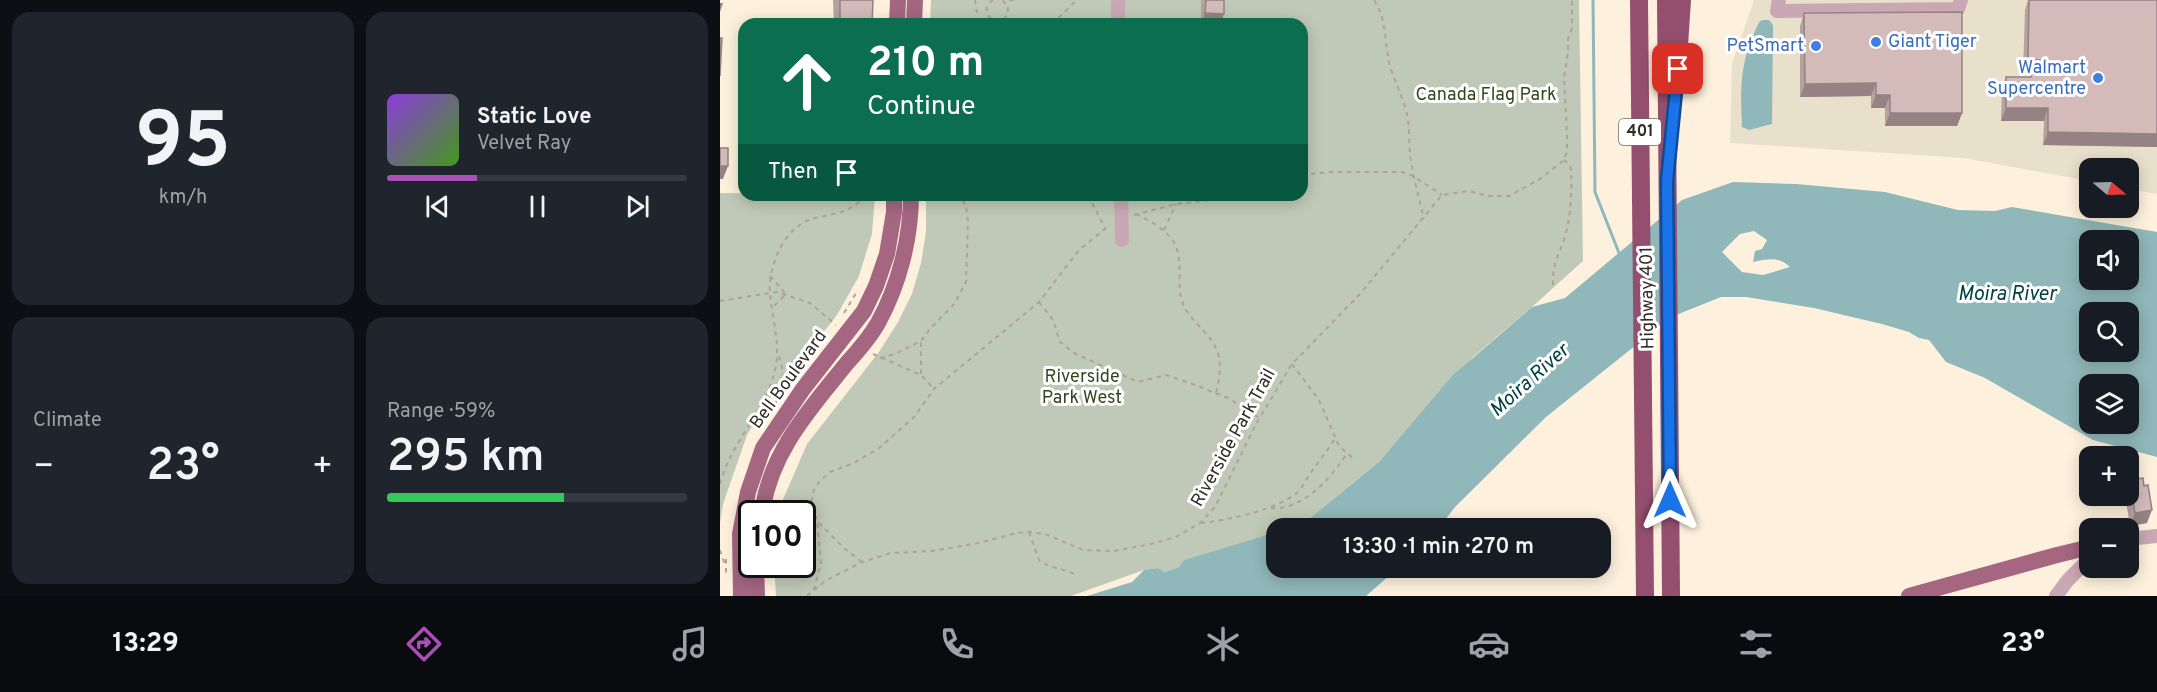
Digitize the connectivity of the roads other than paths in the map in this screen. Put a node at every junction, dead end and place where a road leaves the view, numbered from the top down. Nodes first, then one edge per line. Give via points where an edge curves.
1 (898, 0) edge
2 (915, 0) edge
3 (1118, 0) edge
4 (1634, 0) edge
5 (1639, 0) edge
6 (1666, 0) edge
7 (1682, 0) edge
8 (1779, 0) edge
9 (1961, 0) edge
10 (897, 18) edge
11 (914, 18) edge
12 (1118, 18) edge
13 (1639, 72) junction
14 (1667, 176) junction
15 (894, 201) edge
16 (911, 201) edge
17 (1121, 201) edge
18 (1122, 240) dead end
19 (766, 500) edge
20 (2157, 536) edge
21 (2139, 538) edge
22 (2079, 551) edge
23 (2079, 569) edge
24 (756, 578) edge
25 (741, 596) edge
26 (757, 596) edge
27 (1645, 596) edge
28 (1671, 596) edge
29 (1909, 596) edge
30 (2056, 596) edge

1 - 10 main road
2 - 11 main road
3 - 12 street
4 - 13 highway
5 - 13 highway, Highway 401 / 401
6 - 14 highway, Highway 401 / 401
7 - 14 highway
8 - 9 street via 1777,11 1958,9
13 - 27 highway, Highway 401 / 401
14 - 28 highway, Highway 401 / 401
15 - 25 main road, Bell Boulevard via 887,254 864,311 803,389 764,448 748,492 740,534
16 - 19 main road, Bell Boulevard via 902,258 877,324 794,429 778,456
17 - 18 street
20 - 21 street
22 - 29 main road
23 - 30 street
24 - 26 main road

